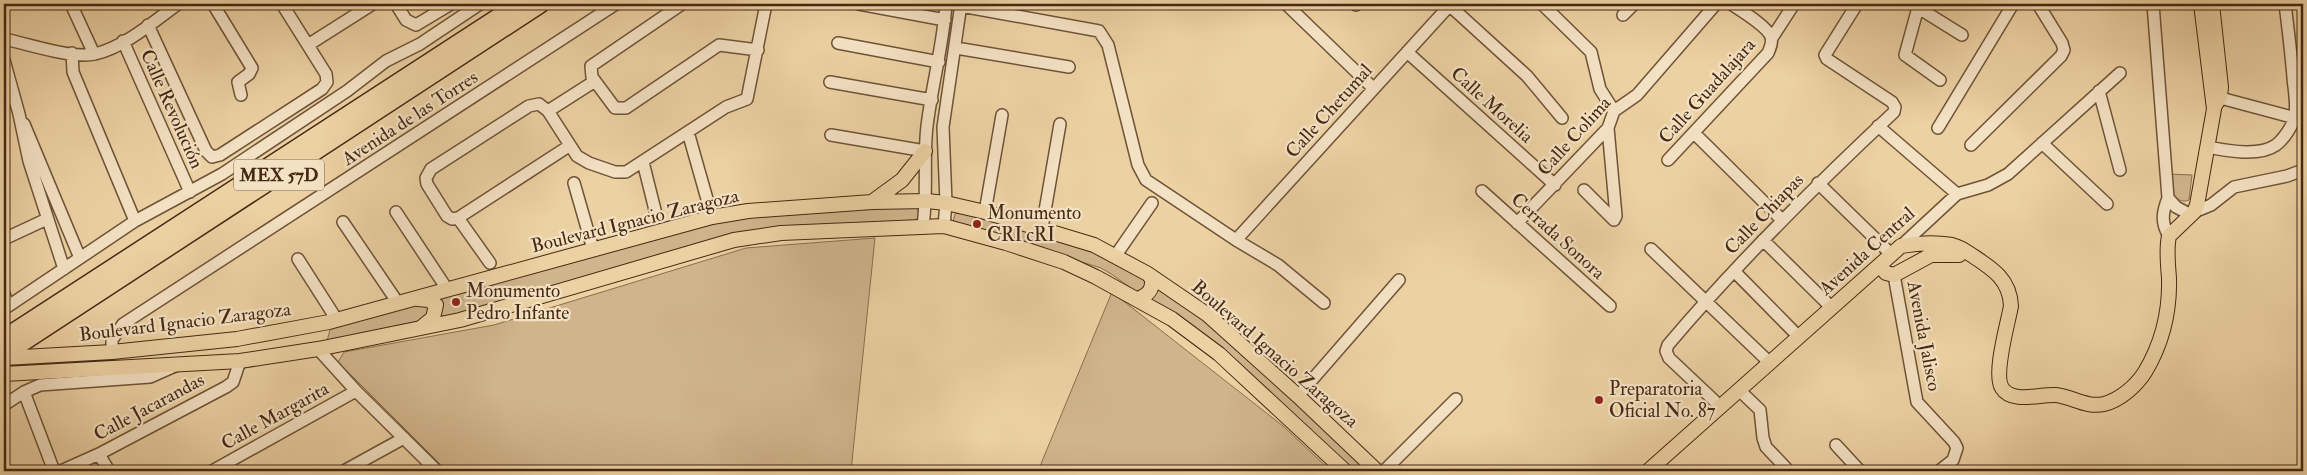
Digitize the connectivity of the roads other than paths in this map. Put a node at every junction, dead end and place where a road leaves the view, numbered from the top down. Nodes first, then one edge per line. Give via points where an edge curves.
1 (71, 4) edge
2 (178, 4) edge
3 (213, 4) edge
4 (282, 4) edge
5 (371, 4) edge
6 (396, 4) edge
7 (451, 4) edge
8 (480, 4) edge
9 (518, 4) edge
10 (541, 4) edge
11 (616, 4) edge
12 (682, 4) edge
13 (766, 4) edge
14 (859, 4) edge
15 (946, 4) edge
16 (1286, 4) edge
17 (1542, 4) edge
18 (1634, 4) edge
19 (1716, 4) edge
20 (1794, 4) edge
21 (1857, 4) edge
22 (2013, 4) edge
23 (2038, 4) edge
24 (2153, 4) edge
25 (2201, 4) edge
26 (2212, 4) edge
27 (2286, 4) edge
28 (2291, 4) edge
29 (961, 5) edge
30 (1449, 5) edge
31 (1735, 5) edge
32 (880, 6) edge
33 (981, 6) edge
34 (1918, 6) edge
35 (1623, 16) dead end
36 (2287, 18) junction
37 (945, 20) junction
38 (148, 25) junction
39 (1962, 35) dead end
40 (1772, 38) junction
41 (4, 39) edge
42 (123, 41) junction
43 (838, 42) dead end
44 (308, 45) junction
45 (956, 48) junction
46 (758, 50) junction
47 (1406, 52) junction
48 (72, 54) junction
49 (94, 54) junction
50 (4, 60) edge
51 (939, 62) junction
52 (1069, 67) dead end
53 (2120, 73) dead end
54 (1940, 80) dead end
55 (595, 81) junction
56 (830, 82) dead end
57 (1373, 88) junction
58 (2099, 91) junction
59 (240, 95) dead end
60 (932, 100) junction
61 (2215, 100) junction
62 (548, 111) junction
63 (1614, 112) junction
64 (19, 114) junction
65 (1002, 115) dead end
66 (1562, 118) dead end
67 (2299, 119) edge
68 (1060, 124) dead end
69 (1878, 126) junction
70 (1608, 128) junction
71 (1938, 128) dead end
72 (688, 132) junction
73 (1694, 133) junction
74 (831, 135) dead end
75 (2042, 143) junction
76 (1971, 145) dead end
77 (569, 146) junction
78 (2208, 147) junction
79 (925, 151) junction
80 (1668, 160) dead end
81 (643, 162) junction
82 (2120, 170) dead end
83 (2303, 170) edge
84 (574, 183) dead end
85 (1818, 183) junction
86 (1555, 185) junction
87 (1584, 190) dead end
88 (1482, 191) dead end
89 (190, 192) junction
90 (1957, 194) junction
91 (2168, 198) junction
92 (707, 199) dead end
93 (926, 200) junction
94 (872, 202) junction
95 (946, 203) junction
96 (1152, 203) dead end
97 (2106, 204) dead end
98 (396, 212) dead end
99 (985, 212) junction
100 (656, 214) dead end
101 (2192, 214) junction
102 (458, 218) junction
103 (47, 219) junction
104 (1782, 220) junction
105 (135, 221) junction
106 (343, 222) dead end
107 (1517, 223) junction
108 (923, 225) junction
109 (944, 226) junction
110 (1042, 228) junction
111 (2170, 236) junction
112 (4, 239) edge
113 (1236, 240) junction
114 (1763, 240) junction
115 (593, 249) junction
116 (1651, 250) dead end
117 (1896, 250) junction
118 (1116, 255) junction
119 (1972, 256) junction
120 (80, 258) junction
121 (298, 259) dead end
122 (490, 263) dead end
123 (1880, 266) junction
124 (64, 269) junction
125 (1734, 271) junction
126 (1148, 274) junction
127 (1894, 275) junction
128 (1400, 280) dead end
129 (447, 289) junction
130 (4, 294) edge
131 (1138, 299) junction
132 (404, 302) junction
133 (1704, 302) junction
134 (1324, 303) dead end
135 (1610, 306) dead end
136 (6, 308) edge
137 (1832, 308) junction
138 (333, 322) junction
139 (417, 329) junction
140 (1799, 337) junction
141 (4, 338) edge
142 (318, 349) junction
143 (112, 352) junction
144 (4, 357) edge
145 (240, 361) junction
146 (1770, 363) junction
147 (175, 366) junction
148 (4, 374) edge
149 (1739, 390) junction
150 (356, 391) junction
151 (24, 392) junction
152 (1298, 396) junction
153 (1456, 399) dead end
154 (4, 405) edge
155 (1721, 407) junction
156 (404, 438) junction
157 (1836, 445) dead end
158 (99, 454) junction
159 (1786, 468) dead end
160 (1655, 469) edge
161 (54, 471) edge
162 (61, 471) edge
163 (109, 471) edge
164 (212, 471) edge
165 (344, 471) edge
166 (438, 471) edge
167 (1344, 471) edge
168 (1377, 471) edge
169 (1384, 471) edge
170 (1860, 471) edge
171 (1939, 471) edge

1 - 49 street
2 - 38 street
3 - 59 street via 251,65 252,71 238,82
4 - 44 street
5 - 44 street
6 - 7 street via 406,20 416,25
8 - 89 street via 420,44 394,56 347,91
9 - 141 highway, MEX 57D
10 - 144 highway, MEX 57D
11 - 143 street, Avenida de las Torres via 123,324 112,340
12 - 55 street via 595,62 590,72
13 - 46 street
14 - 32 street
15 - 37 street
16 - 57 street
17 - 63 street via 1591,52 1600,89
18 - 35 street
19 - 63 street, Calle Colima via 1637,95
20 - 40 street
21 - 69 street, Calle Chiapas via 1825,55 1895,106 1894,112
22 - 71 street
23 - 76 street via 2064,50
24 - 91 street, Avenida Jalisco
25 - 61 main road
26 - 61 main road
27 - 36 street
28 - 36 street
29 - 33 street
29 - 45 street
30 - 47 street, Calle Chetumal
30 - 66 street via 1527,76
31 - 40 street, Calle Guadalajara via 1768,31
32 - 37 street
33 - 113 street via 1099,31 1108,44 1141,173 1152,185
34 - 39 street
34 - 54 street via 1905,56
36 - 67 street
37 - 51 street
38 - 42 street
38 - 44 street via 206,151 212,156 228,150 322,89 327,82 326,74
40 - 73 street, Calle Guadalajara via 1768,53
41 - 48 street
42 - 49 street
42 - 89 street, Calle Revolución
43 - 51 street
45 - 52 street
45 - 95 street via 943,127
46 - 55 street via 719,46 621,109 611,104
46 - 72 street via 747,99 726,107
47 - 57 street, Calle Chetumal
47 - 86 street, Calle Morelia
48 - 49 street
48 - 105 street via 73,72
50 - 64 street
51 - 60 street
53 - 58 street, Avenida Central
55 - 62 street
56 - 60 street
57 - 113 street, Calle Chetumal
58 - 75 street, Avenida Central
58 - 82 street
60 - 79 street
61 - 67 street
61 - 78 main road
62 - 77 street
62 - 102 street via 539,104 529,106 427,173 427,184 447,216
63 - 70 street, Calle Colima
64 - 103 street
64 - 120 street via 37,150
65 - 99 street
67 - 78 street via 2277,144 2269,148 2226,151
68 - 110 street
69 - 85 street, Calle Chiapas
69 - 90 street
70 - 86 street, Calle Colima
70 - 87 street via 1614,220
72 - 81 street
72 - 92 street
73 - 80 street, Calle Guadalajara
73 - 104 street
74 - 79 street
75 - 90 street, Avenida Central via 1999,181
75 - 97 street
77 - 81 street via 582,159 619,173
77 - 102 street
78 - 101 main road via 2199,199
79 - 93 street
79 - 94 main road via 902,180
81 - 100 street
83 - 101 street via 2234,187 2211,205
84 - 115 street
85 - 104 street, Calle Chiapas
85 - 117 street
86 - 107 street, Calle Colima
88 - 107 street, Cerrada Sonora
89 - 105 street
90 - 117 street, Avenida Central
91 - 101 street via 2176,207
91 - 111 street, Avenida Jalisco via 2162,219
93 - 94 main road, Boulevard Ignacio Zaragoza
93 - 95 main road, Boulevard Ignacio Zaragoza
93 - 108 street
94 - 115 main road, Boulevard Ignacio Zaragoza via 748,211 712,217
95 - 99 main road, Boulevard Ignacio Zaragoza
95 - 109 street
96 - 118 street
98 - 129 street
99 - 110 main road, Boulevard Ignacio Zaragoza
101 - 111 main road
102 - 122 street
103 - 112 street
103 - 124 street
104 - 114 street, Calle Chiapas
105 - 120 street
106 - 132 street
107 - 135 street, Cerrada Sonora
108 - 109 main road, Boulevard Ignacio Zaragoza
108 - 139 main road, Boulevard Ignacio Zaragoza via 760,235 734,240 485,314
109 - 131 main road, Boulevard Ignacio Zaragoza via 1064,262
110 - 118 main road, Boulevard Ignacio Zaragoza
111 - 119 main road, Avenida Jalisco via 2167,322 2154,355 2144,374 2130,389 2112,401 2093,406 2057,395 2020,397 2001,387 2000,366 2011,296 2003,279
113 - 134 street via 1278,265
114 - 125 street, Calle Chiapas
114 - 137 street
115 - 129 main road, Boulevard Ignacio Zaragoza
116 - 133 street
117 - 119 main road, Avenida Jalisco via 1941,244 1958,247
117 - 123 main road, Avenida Central
118 - 126 main road, Boulevard Ignacio Zaragoza
119 - 127 main road, Avenida Jalisco via 1952,253 1931,255
120 - 124 street
121 - 138 street
123 - 127 main road, Avenida Jalisco
123 - 137 main road, Avenida Central
124 - 136 street
125 - 133 street, Calle Chiapas
125 - 140 street
126 - 131 main road via 1152,279 1151,289
126 - 152 main road, Boulevard Ignacio Zaragoza via 1208,315
127 - 171 street, Avenida Jalisco via 1917,402 1957,448 1953,460
128 - 152 street
129 - 132 main road, Boulevard Ignacio Zaragoza
130 - 136 street
131 - 167 main road, Boulevard Ignacio Zaragoza via 1172,319 1219,354
132 - 138 main road, Boulevard Ignacio Zaragoza
132 - 139 main road via 429,300 436,305 433,318
133 - 146 street
133 - 155 street, Calle Chiapas via 1668,345 1666,352
137 - 140 main road, Avenida Central
138 - 142 main road
138 - 143 main road, Boulevard Ignacio Zaragoza via 237,339
139 - 142 main road, Boulevard Ignacio Zaragoza
140 - 146 main road, Avenida Central
142 - 145 main road, Boulevard Ignacio Zaragoza
142 - 150 street
143 - 144 main road, Boulevard Ignacio Zaragoza
145 - 147 main road, Boulevard Ignacio Zaragoza
145 - 158 street, Calle Jacarandas via 233,382
146 - 149 main road, Avenida Central
147 - 148 main road, Boulevard Ignacio Zaragoza
147 - 151 street via 150,377 48,384
149 - 155 main road, Avenida Central
149 - 159 street via 1760,410 1766,447
150 - 156 street
150 - 164 street, Calle Margarita
151 - 154 street
151 - 161 street
152 - 168 main road, Boulevard Ignacio Zaragoza
153 - 169 street
155 - 160 main road, Avenida Central
156 - 165 street
156 - 166 street
157 - 170 street
158 - 162 street, Calle Jacarandas
158 - 163 street

